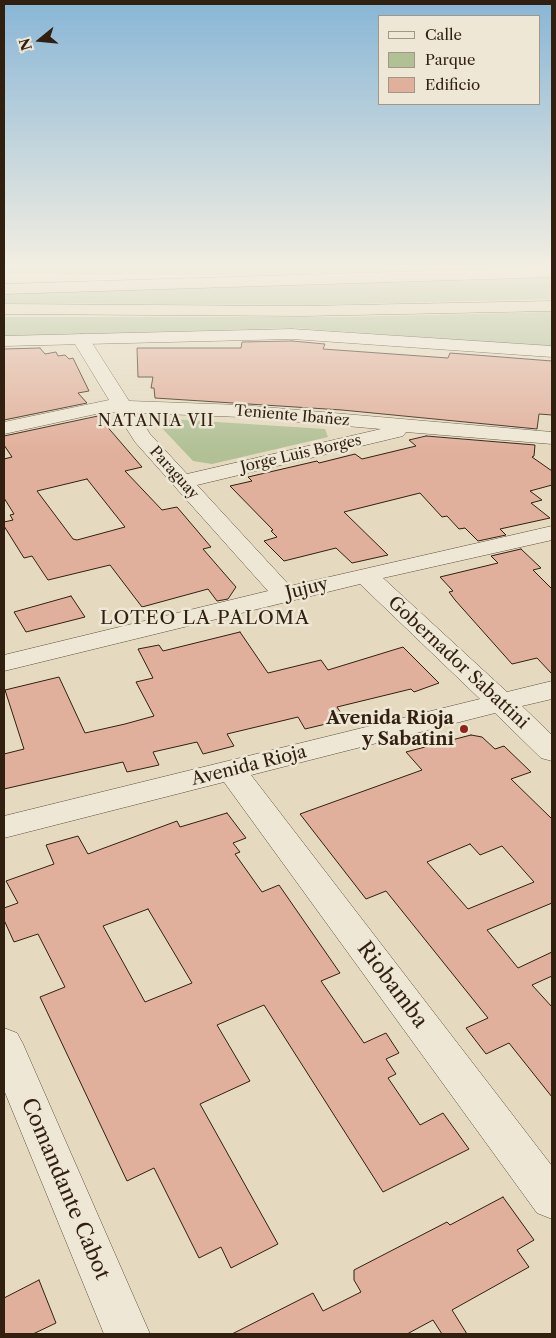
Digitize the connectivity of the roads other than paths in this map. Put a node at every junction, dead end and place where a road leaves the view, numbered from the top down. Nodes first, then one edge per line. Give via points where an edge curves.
1 (81, 338) junction
2 (4, 341) edge
3 (552, 352) edge
4 (123, 407) junction
5 (420, 427) junction
6 (4, 428) edge
7 (552, 438) edge
8 (183, 482) junction
9 (552, 533) edge
10 (365, 575) junction
11 (285, 595) junction
12 (4, 663) edge
13 (552, 690) edge
14 (502, 703) junction
15 (552, 750) edge
16 (231, 770) junction
17 (4, 827) edge
18 (4, 1044) edge
19 (552, 1199) edge
20 (127, 1334) edge

1 - 2 street
1 - 3 street via 292,334
1 - 4 street, Paraguay
4 - 5 street, Teniente Ibañez via 241,412
4 - 6 street, Teniente Ibañez via 105,406
4 - 8 street, Paraguay via 142,438
5 - 7 street, Teniente Ibañez
5 - 8 street, Jorge Luis Borges
8 - 11 street, Paraguay
9 - 10 street, Jujuy
10 - 11 street, Jujuy
10 - 14 street, Gobernador Sabattini
11 - 12 street, Jujuy
13 - 14 street, Avenida Rioja
14 - 15 street, Gobernador Sabattini
14 - 16 street, Avenida Rioja
16 - 17 street, Avenida Rioja
16 - 19 street, Riobamba
18 - 20 street, Comandante Cabot

